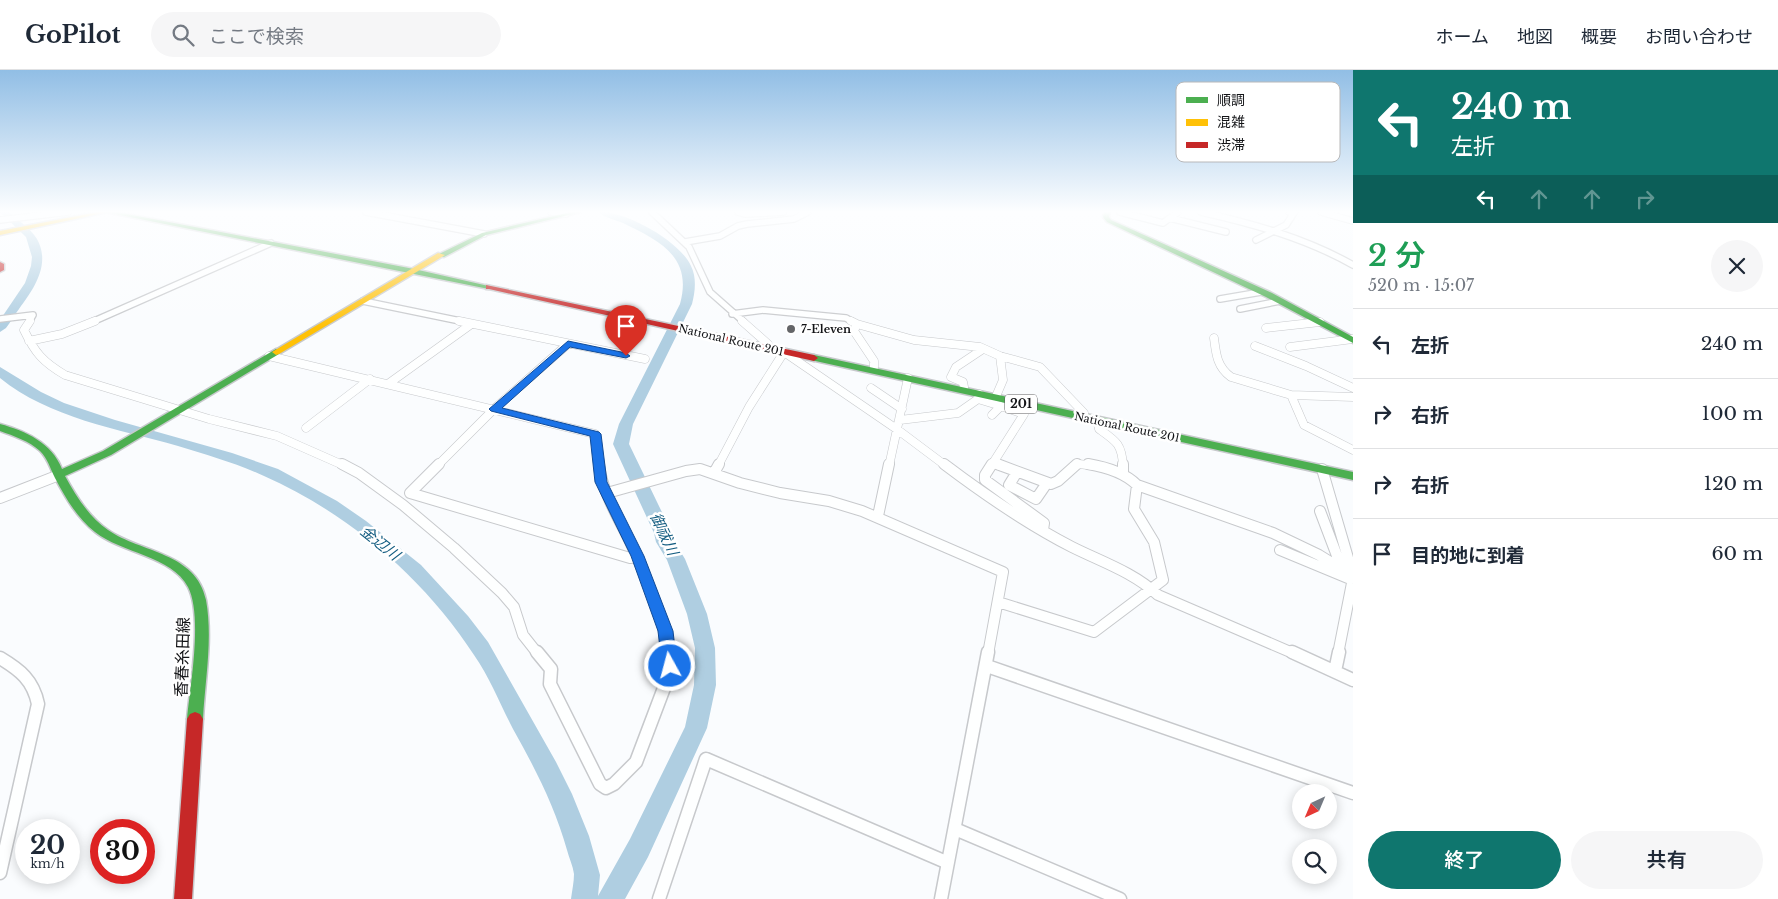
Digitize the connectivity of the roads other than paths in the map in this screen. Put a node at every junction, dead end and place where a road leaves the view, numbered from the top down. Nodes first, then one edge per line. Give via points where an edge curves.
1 (254, 251) edge
2 (314, 251) edge
3 (322, 251) edge
4 (451, 251) edge
5 (692, 251) edge
6 (1173, 251) edge
7 (1326, 251) edge
8 (0, 264) edge
9 (1353, 265) edge
10 (415, 269) junction
11 (0, 270) edge
12 (1261, 292) junction
13 (1220, 299) dead end
14 (363, 301) junction
15 (1280, 301) junction
16 (1240, 309) dead end
17 (732, 314) junction
18 (0, 320) edge
19 (1320, 322) junction
20 (857, 324) junction
21 (470, 325) junction
22 (691, 328) junction
23 (1266, 328) dead end
24 (1214, 338) dead end
25 (1353, 340) edge
26 (29, 341) junction
27 (568, 344) junction
28 (768, 344) junction
29 (1255, 346) dead end
30 (1290, 347) dead end
31 (983, 349) junction
32 (784, 352) junction
33 (269, 356) junction
34 (1000, 356) junction
35 (645, 359) dead end
36 (874, 367) junction
37 (908, 378) junction
38 (370, 379) junction
39 (388, 384) junction
40 (964, 387) junction
41 (871, 388) dead end
42 (1353, 388) edge
43 (997, 394) junction
44 (1291, 395) junction
45 (979, 396) junction
46 (1353, 397) edge
47 (1001, 406) junction
48 (494, 409) junction
49 (902, 409) junction
50 (177, 410) junction
51 (1084, 413) junction
52 (992, 415) dead end
53 (1097, 420) junction
54 (899, 425) junction
55 (0, 427) edge
56 (306, 428) dead end
57 (1353, 450) edge
58 (992, 463) junction
59 (1322, 469) junction
60 (1353, 471) edge
61 (1017, 472) junction
62 (714, 473) junction
63 (1123, 474) junction
64 (59, 475) junction
65 (1353, 476) edge
66 (1047, 483) junction
67 (1137, 485) junction
68 (607, 493) junction
69 (0, 498) edge
70 (1320, 510) dead end
71 (878, 516) junction
72 (1043, 530) junction
73 (1280, 550) dead end
74 (637, 556) junction
75 (1342, 569) junction
76 (1353, 577) edge
77 (1151, 589) junction
78 (998, 602) junction
79 (0, 658) edge
80 (986, 666) junction
81 (1335, 671) junction
82 (1353, 680) edge
83 (1353, 793) edge
84 (955, 830) junction
85 (946, 862) junction
86 (0, 873) edge
87 (183, 899) edge
88 (659, 899) edge
89 (941, 899) edge
90 (1120, 899) edge

1 - 26 street via 62,334
2 - 10 main road, National Route 201 / 201
3 - 10 main road, National Route 201 / 201
4 - 10 main road
5 - 17 street via 705,285
6 - 12 main road
7 - 9 street
8 - 11 main road
10 - 14 main road
10 - 22 main road, National Route 201 / 201
12 - 13 street
12 - 15 main road
14 - 21 street
14 - 33 main road
15 - 16 street
15 - 19 main road
17 - 20 street via 763,310 837,316
17 - 28 street
18 - 26 street via 33,315 24,330
19 - 23 street
19 - 25 main road
20 - 31 street via 914,340
20 - 36 street via 854,331 874,361
21 - 27 street
21 - 39 street
22 - 28 main road, National Route 201 / 201
22 - 32 main road, National Route 201 / 201
24 - 44 street via 1217,363 1224,373
25 - 30 street
26 - 50 street via 57,372
27 - 35 street
27 - 48 street
28 - 36 main road, National Route 201 / 201
29 - 42 street via 1271,350
31 - 34 street
31 - 40 street via 956,367 951,377 963,382
32 - 37 main road, National Route 201 / 201
32 - 54 street
32 - 62 street via 749,407
33 - 38 street
33 - 50 main road
34 - 43 street via 1003,380
34 - 51 street via 1040,367
36 - 40 main road, National Route 201 / 201
37 - 45 main road, National Route 201 / 201
37 - 49 street
38 - 39 street
38 - 56 street
39 - 48 street
40 - 43 main road, National Route 201 / 201
41 - 49 street
43 - 51 main road, National Route 201 / 201
44 - 46 street
44 - 57 street via 1304,425
45 - 47 street
45 - 53 main road, National Route 201 / 201
45 - 54 street via 958,413
47 - 52 street
47 - 58 street via 1024,414
48 - 68 street via 595,434 601,482
48 - 74 street via 410,493 630,558
49 - 54 street
50 - 64 main road via 107,453
50 - 74 street via 277,436 334,460 359,473 403,505 454,548 514,607 523,636 551,669 550,684 600,784 606,788 636,762 670,666 666,631
51 - 60 main road, National Route 201 / 201
53 - 59 main road, National Route 201 / 201
53 - 63 street via 1099,429 1117,442 1122,452
54 - 71 street
54 - 72 street via 988,497
55 - 64 main road, 香春糸田線 via 37,444 50,456
58 - 61 street
58 - 72 street via 985,480 1035,515 1044,524
59 - 65 main road, National Route 201 / 201
59 - 76 street
61 - 66 street
61 - 66 street via 1009,485 1036,499
62 - 68 street via 700,469 686,471
62 - 71 street via 740,483 829,501
63 - 66 street via 1084,463 1076,464 1057,482
63 - 67 street
64 - 69 street
64 - 87 main road, 香春糸田線 via 77,505 96,527 183,572 198,594 202,617
67 - 75 street via 1274,533
67 - 77 street via 1132,503 1153,538 1163,580
68 - 74 street
70 - 75 street
71 - 78 street via 1003,572
72 - 77 street via 1121,569
73 - 76 street
75 - 76 street
76 - 81 street
77 - 78 street via 1094,632
77 - 81 street via 1158,595
78 - 80 street
79 - 86 street via 31,680 38,704
80 - 83 street
80 - 84 street
81 - 82 street
84 - 85 street
84 - 90 street
85 - 88 street via 706,759
85 - 89 street

